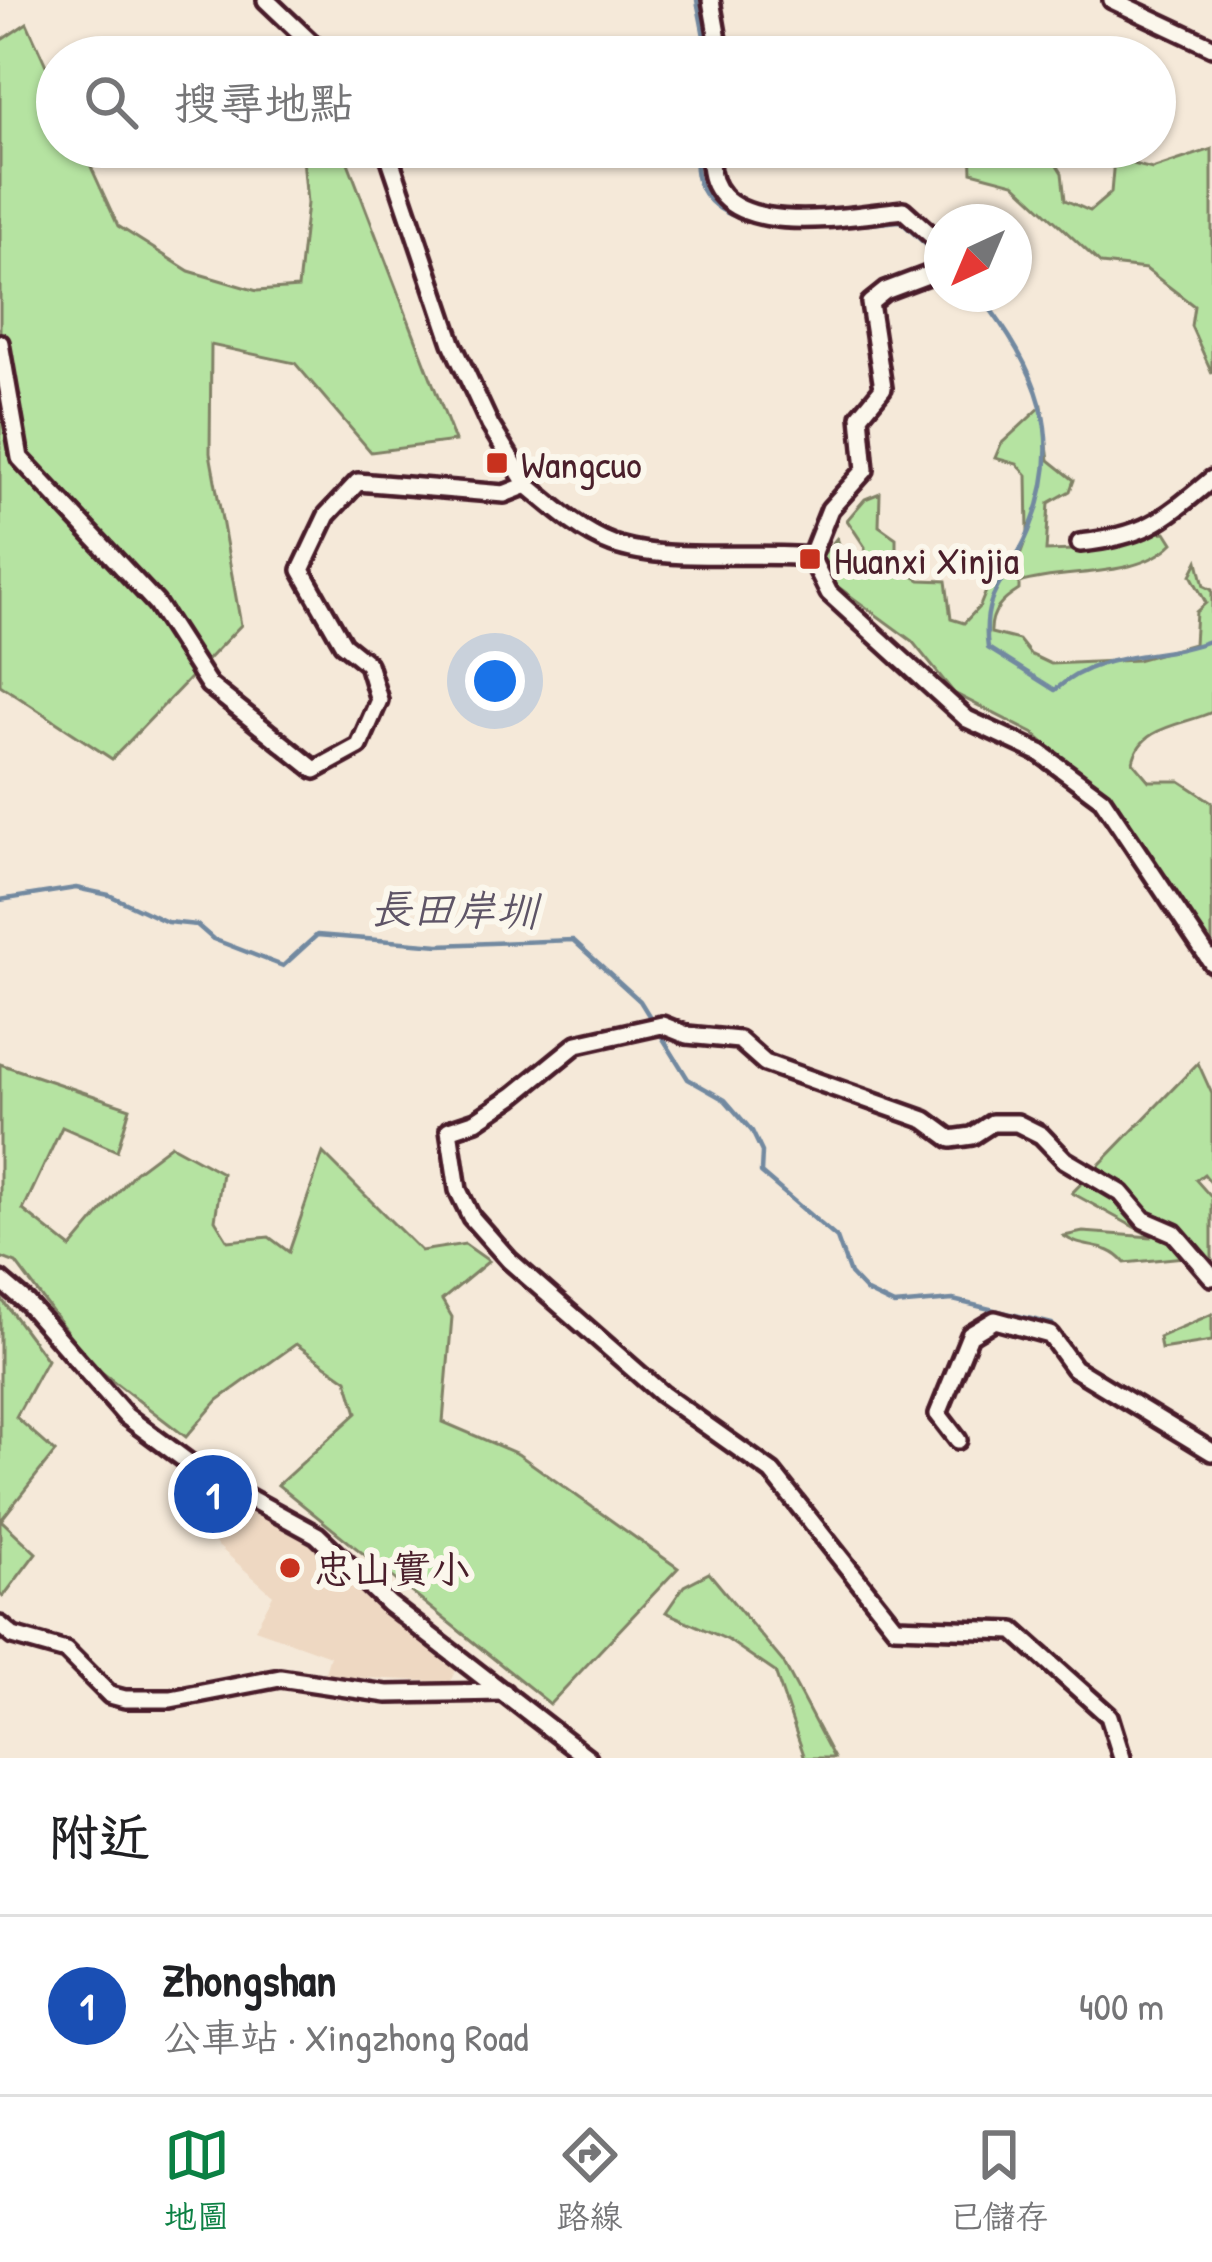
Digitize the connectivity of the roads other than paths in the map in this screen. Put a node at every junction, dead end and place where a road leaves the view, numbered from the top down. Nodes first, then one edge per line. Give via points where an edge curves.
1 (266, 0) edge
2 (710, 0) edge
3 (1112, 0) edge
4 (304, 36) edge
5 (717, 36) edge
6 (1212, 47) edge
7 (393, 168) edge
8 (709, 168) edge
9 (924, 229) edge
10 (924, 277) edge
11 (0, 343) edge
12 (1212, 479) edge
13 (527, 485) junction
14 (1080, 543) dead end
15 (812, 557) junction
16 (1212, 963) edge
17 (1212, 1277) edge
18 (0, 1280) edge
19 (958, 1440) dead end
20 (1212, 1452) edge
21 (0, 1625) edge
22 (504, 1692) junction
23 (588, 1758) edge
24 (1122, 1758) edge

1 - 4 street
2 - 5 street
3 - 6 street
7 - 13 street via 452,343
8 - 9 street via 715,186 741,210 796,222 903,210
10 - 15 street via 870,303 883,388 860,416 865,470 830,509
11 - 13 street via 20,458 156,603 209,685 315,770 359,746 379,700 368,664 343,644 301,570 327,515 358,482 504,494
12 - 14 street via 1129,538
13 - 15 street via 615,544
15 - 16 street via 830,593 967,719 1040,753 1102,799
17 - 24 street via 1174,1233 1144,1220 1121,1193 1017,1123 951,1139 926,1120 764,1063 739,1040 662,1025 577,1044 513,1096 448,1130 458,1190 509,1260 662,1394 772,1472 895,1627 1014,1630 1109,1716
18 - 22 street via 126,1415 200,1471 317,1535 389,1604
19 - 20 street via 938,1414 970,1335 995,1320 1050,1334 1074,1368
21 - 22 street via 66,1652 124,1700 280,1678 387,1694
22 - 23 street

